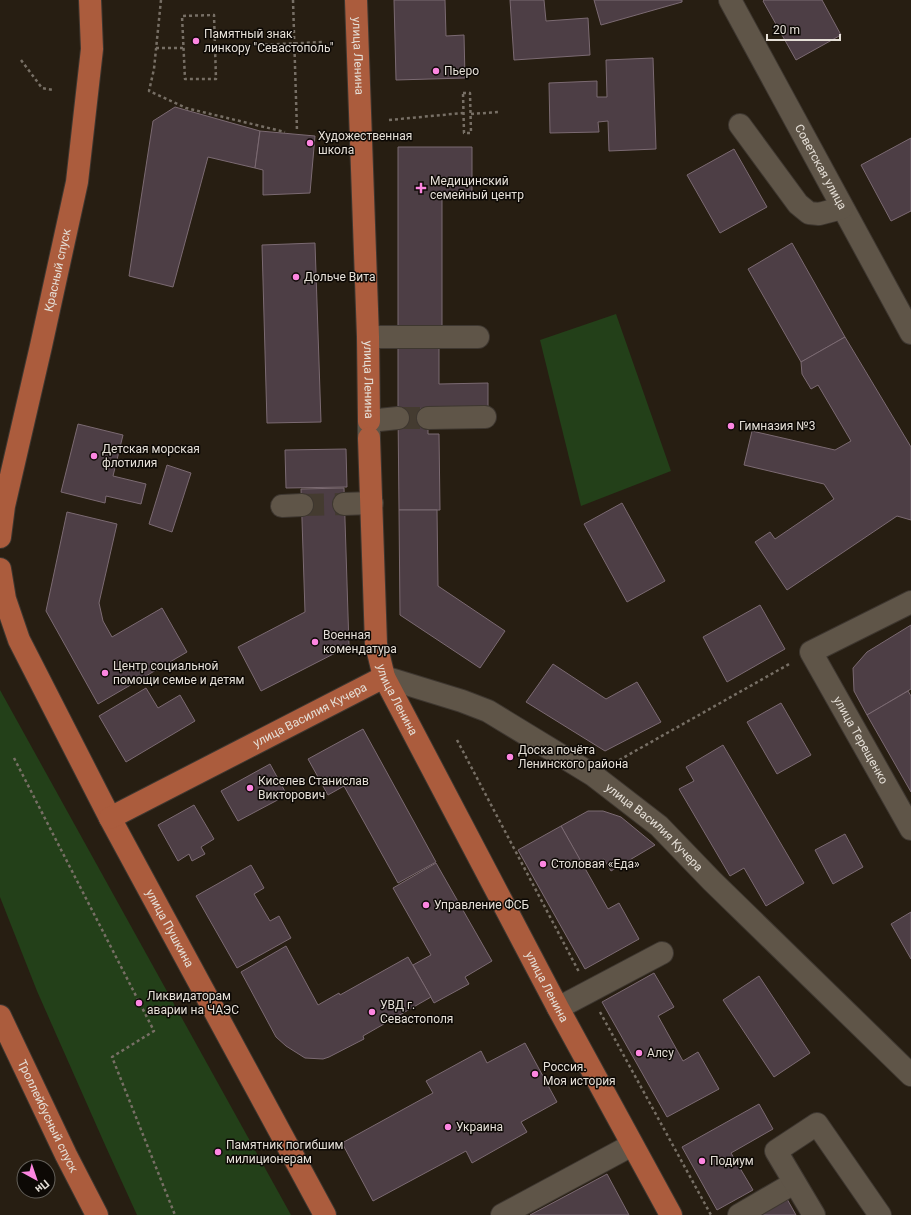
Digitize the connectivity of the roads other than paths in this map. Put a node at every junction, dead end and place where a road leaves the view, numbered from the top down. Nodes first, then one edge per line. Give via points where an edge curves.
1 (90, 0) edge
2 (356, 0) edge
3 (730, 0) edge
4 (740, 125) dead end
5 (842, 208) junction
6 (911, 334) edge
7 (478, 336) dead end
8 (368, 337) junction
9 (485, 417) dead end
10 (398, 418) tunnel mouth
11 (428, 418) tunnel mouth
12 (369, 429) junction
13 (372, 503) junction
14 (344, 504) tunnel mouth
15 (0, 537) edge
16 (0, 569) edge
17 (911, 602) edge
18 (384, 677) junction
19 (110, 818) junction
20 (911, 829) edge
21 (662, 953) dead end
22 (558, 1008) junction
23 (0, 1016) edge
24 (911, 1075) edge
25 (632, 1145) junction
26 (794, 1183) junction
27 (97, 1215) edge
28 (325, 1215) edge
29 (502, 1215) edge
30 (671, 1215) edge
31 (739, 1215) edge
32 (814, 1215) edge
33 (880, 1215) edge

1 - 15 main road, Красный спуск via 92,49 77,182 4,506
2 - 8 main road, улица Ленина
3 - 5 street, Советская улица
4 - 5 street via 798,204 808,213 819,214
5 - 6 street, Советская улица
7 - 8 street
8 - 12 main road, улица Ленина
9 - 11 street
10 - 12 street
12 - 13 main road, улица Ленина
13 - 14 street
13 - 18 main road, улица Ленина via 376,644
16 - 19 main road, улица Пушкина via 4,599 19,640
17 - 20 street, улица Терещенко via 811,652
18 - 19 main road, улица Василия Кучера
18 - 22 main road, улица Ленина
18 - 24 street, улица Василия Кучера via 462,701 488,712 593,775 659,826
19 - 28 main road, улица Пушкина
21 - 22 street
22 - 25 main road, улица Ленина
23 - 27 main road, Троллейбусный спуск
25 - 29 street
25 - 30 main road, улица Ленина
26 - 31 street
26 - 32 street
26 - 33 street via 776,1151 818,1124

